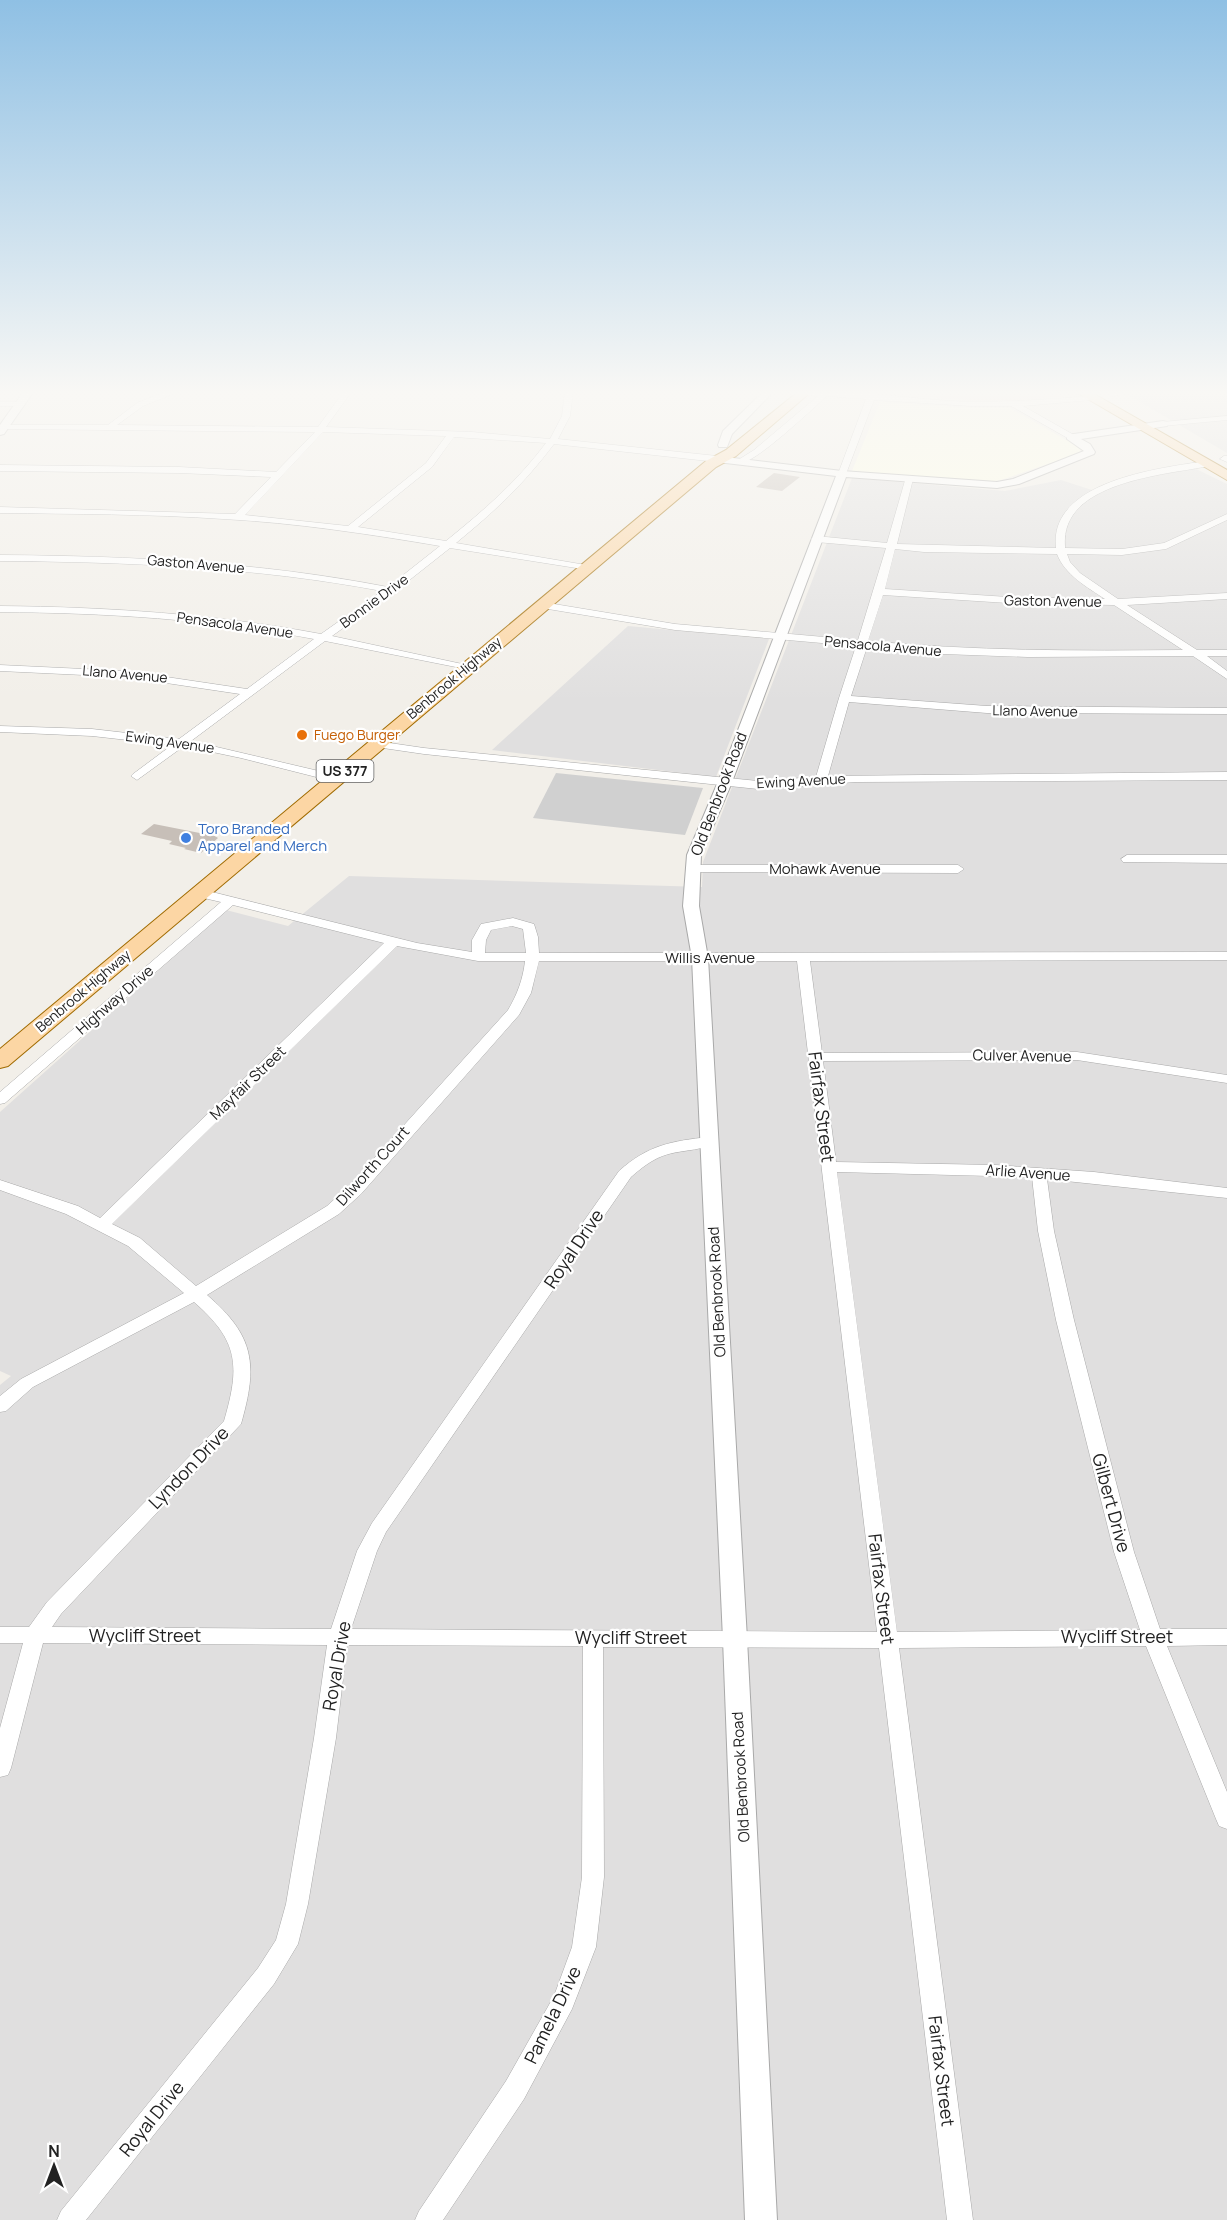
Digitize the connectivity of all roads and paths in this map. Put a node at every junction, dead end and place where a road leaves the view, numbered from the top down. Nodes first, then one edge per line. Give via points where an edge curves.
1 (259, 495) edge
2 (392, 495) edge
3 (507, 495) edge
4 (674, 495) edge
5 (834, 495) edge
6 (905, 495) edge
7 (1091, 495) edge
8 (0, 510) edge
9 (237, 517) junction
10 (1227, 517) edge
11 (350, 529) junction
12 (816, 539) junction
13 (447, 544) junction
14 (891, 546) junction
15 (1062, 553) junction
16 (0, 558) edge
17 (586, 568) junction
18 (390, 590) junction
19 (879, 592) junction
20 (1227, 596) edge
21 (1117, 602) junction
22 (542, 605) junction
23 (0, 609) edge
24 (779, 637) junction
25 (322, 638) junction
26 (862, 644) junction
27 (1193, 653) junction
28 (1227, 653) edge
29 (0, 668) edge
30 (467, 668) junction
31 (1227, 676) edge
32 (250, 693) junction
33 (844, 698) junction
34 (1227, 711) edge
35 (0, 729) edge
36 (183, 742) junction
37 (376, 744) junction
38 (137, 776) dead end
39 (1227, 776) edge
40 (336, 778) junction
41 (725, 782) junction
42 (821, 782) junction
43 (1227, 858) edge
44 (1127, 859) dead end
45 (692, 869) junction
46 (958, 869) dead end
47 (200, 893) junction
48 (231, 900) junction
49 (394, 941) junction
50 (1227, 956) edge
51 (478, 957) junction
52 (531, 957) junction
53 (700, 958) junction
54 (803, 958) junction
55 (815, 1057) junction
56 (0, 1061) edge
57 (1227, 1080) edge
58 (0, 1100) edge
59 (709, 1143) junction
60 (829, 1167) junction
61 (1039, 1174) junction
62 (0, 1185) edge
63 (1227, 1193) edge
64 (103, 1224) junction
65 (194, 1295) junction
66 (0, 1406) edge
67 (0, 1635) edge
68 (35, 1635) junction
69 (338, 1637) junction
70 (1153, 1637) junction
71 (1227, 1637) edge
72 (593, 1638) junction
73 (735, 1639) junction
74 (888, 1640) junction
75 (0, 1768) edge
76 (1227, 1819) edge
77 (70, 2220) edge
78 (428, 2220) edge
79 (761, 2220) edge
80 (960, 2220) edge

1 - 9 street
2 - 11 street
3 - 13 street, Bonnie Drive
4 - 17 main road, Benbrook Highway / US 377
5 - 12 street, Old Benbrook Road
6 - 14 street
7 - 15 street via 1065,519 1059,535
8 - 9 street
9 - 11 street
10 - 15 street via 1166,546
11 - 13 street
12 - 14 street
12 - 24 street, Old Benbrook Road
13 - 17 street
13 - 18 street, Bonnie Drive
14 - 15 street
14 - 19 street
15 - 21 street via 1074,571
16 - 18 street, Gaston Avenue via 187,562 316,576
17 - 22 main road, Benbrook Highway / US 377
18 - 25 street, Bonnie Drive
19 - 21 street, Gaston Avenue via 987,600
19 - 26 street
20 - 21 street, Gaston Avenue
21 - 27 street
22 - 24 street, Pensacola Avenue via 658,625
22 - 30 main road, Benbrook Highway / US 377
23 - 25 street, Pensacola Avenue via 203,619
24 - 26 street, Pensacola Avenue
24 - 41 street, Old Benbrook Road
25 - 30 street, Pensacola Avenue
25 - 32 street, Bonnie Drive
26 - 27 street, Pensacola Avenue via 977,653
26 - 33 street
27 - 28 street, Pensacola Avenue
27 - 31 street
29 - 32 street, Llano Avenue via 124,673
30 - 37 main road, Benbrook Highway / US 377
32 - 36 street, Bonnie Drive
33 - 34 street, Llano Avenue via 992,711
33 - 42 street
35 - 36 street, Ewing Avenue via 78,731
36 - 38 street, Bonnie Drive
36 - 40 street, Ewing Avenue
37 - 40 main road, Benbrook Highway / US 377
37 - 41 street, Ewing Avenue
39 - 42 street, Ewing Avenue via 915,777
40 - 47 main road, Benbrook Highway / US 377
41 - 42 street, Ewing Avenue
41 - 45 street, Old Benbrook Road via 694,855
43 - 44 street
45 - 46 street, Mohawk Avenue
45 - 53 street, Old Benbrook Road via 691,906
47 - 48 street, Willis Avenue
47 - 56 main road, Benbrook Highway / US 377
48 - 49 street, Willis Avenue
48 - 58 street, Highway Drive
49 - 51 street, Willis Avenue
49 - 64 street, Mayfair Street
50 - 54 street, Willis Avenue
51 - 52 street, Willis Avenue
51 - 52 street, Dilworth Court via 479,940 486,927 513,922 529,927
52 - 53 street, Willis Avenue
52 - 65 street, Dilworth Court via 529,983 514,1012 355,1190 333,1210
53 - 54 street, Willis Avenue
53 - 59 street, Old Benbrook Road
54 - 55 street, Fairfax Street
55 - 57 street, Culver Avenue via 1077,1056
55 - 60 street, Fairfax Street
59 - 69 street, Royal Drive via 657,1150 625,1174 379,1528 367,1551
59 - 73 street, Old Benbrook Road
60 - 61 street, Arlie Avenue
60 - 74 street, Fairfax Street
61 - 63 street, Arlie Avenue
61 - 70 street, Gilbert Drive via 1049,1243 1095,1446 1124,1552
62 - 64 street, Lyndon Drive
64 - 65 street, Lyndon Drive via 134,1242
65 - 66 street, Dilworth Court via 27,1383
65 - 68 street, Lyndon Drive via 222,1317 242,1353 241,1393 232,1424 54,1608
67 - 68 street
68 - 69 street, Wycliff Street
68 - 75 street, Lyndon Drive
69 - 72 street, Wycliff Street
69 - 77 street, Royal Drive via 297,1904 286,1944 267,1976
70 - 71 street, Wycliff Street
70 - 74 street, Wycliff Street
70 - 76 street, Gilbert Drive
72 - 73 street, Wycliff Street
72 - 78 street, Pamela Drive via 593,1877 584,1947 564,2001 515,2090
73 - 74 street, Wycliff Street
73 - 79 street, Old Benbrook Road
74 - 80 street, Fairfax Street

